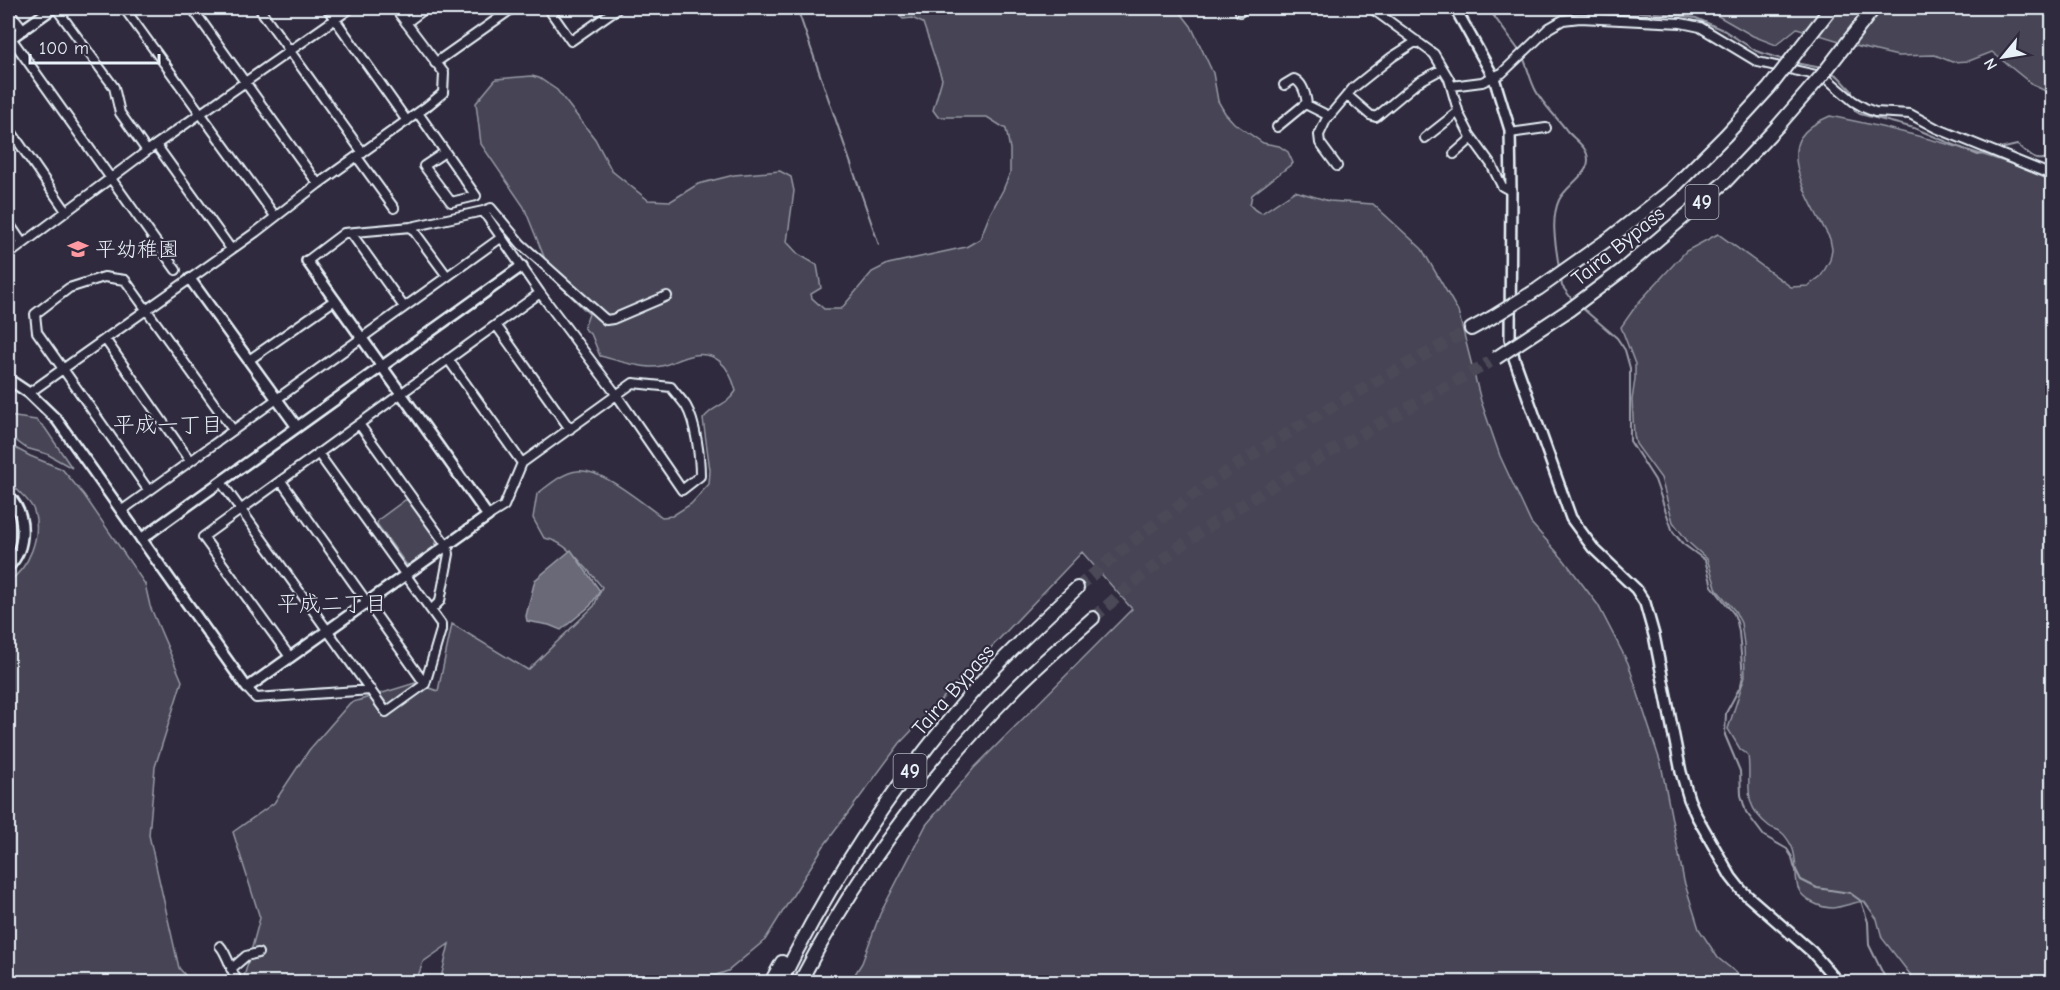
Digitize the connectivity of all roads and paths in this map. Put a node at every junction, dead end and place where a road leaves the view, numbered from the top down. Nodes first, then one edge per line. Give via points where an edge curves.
1 (54, 8) edge
2 (124, 8) edge
3 (192, 8) edge
4 (259, 8) edge
5 (327, 8) edge
6 (351, 8) edge
7 (395, 8) edge
8 (426, 8) edge
9 (513, 8) edge
10 (548, 8) edge
11 (618, 8) edge
12 (1371, 8) edge
13 (1455, 8) edge
14 (1831, 8) edge
15 (1874, 8) edge
16 (8, 10) edge
17 (605, 11) edge
18 (336, 19) junction
19 (406, 23) junction
20 (24, 30) junction
21 (9, 39) edge
22 (1417, 40) junction
23 (290, 50) junction
24 (435, 63) junction
25 (1442, 69) junction
26 (1493, 77) junction
27 (245, 81) junction
28 (1284, 85) dead end
29 (1451, 86) junction
30 (1347, 95) junction
31 (1307, 105) junction
32 (1458, 112) junction
33 (418, 113) junction
34 (200, 114) junction
35 (1329, 116) junction
36 (407, 121) junction
37 (8, 127) edge
38 (1277, 127) dead end
39 (1546, 128) dead end
40 (1510, 133) junction
41 (1425, 138) dead end
42 (1472, 138) junction
43 (157, 146) junction
44 (147, 151) junction
45 (445, 152) junction
46 (1454, 154) dead end
47 (360, 155) junction
48 (1337, 165) dead end
49 (2052, 175) edge
50 (112, 179) junction
51 (318, 184) junction
52 (1511, 191) junction
53 (394, 208) dead end
54 (66, 211) junction
55 (483, 211) junction
56 (275, 216) junction
57 (8, 222) edge
58 (411, 227) junction
59 (351, 233) junction
60 (502, 237) junction
61 (23, 244) junction
62 (231, 249) junction
63 (8, 255) edge
64 (307, 261) joint
65 (522, 266) junction
66 (176, 270) dead end
67 (447, 276) junction
68 (190, 279) junction
69 (540, 293) junction
70 (666, 296) dead end
71 (335, 300) junction
72 (404, 306) junction
73 (147, 310) junction
74 (495, 325) junction
75 (1471, 329) tunnel mouth
76 (361, 337) junction
77 (105, 339) junction
78 (448, 359) junction
79 (249, 360) junction
80 (1493, 360) tunnel mouth
81 (382, 366) junction
82 (61, 369) junction
83 (8, 379) edge
84 (29, 393) junction
85 (401, 393) junction
86 (616, 394) junction
87 (277, 398) junction
88 (359, 424) junction
89 (297, 427) junction
90 (570, 429) junction
91 (233, 430) junction
92 (318, 453) junction
93 (190, 461) junction
94 (522, 463) junction
95 (280, 481) junction
96 (221, 482) junction
97 (148, 491) junction
98 (8, 495) edge
99 (240, 510) junction
100 (121, 512) junction
101 (488, 516) junction
102 (141, 539) junction
103 (447, 546) junction
104 (8, 567) edge
105 (406, 575) junction
106 (1077, 588) tunnel mouth
107 (367, 603) junction
108 (431, 610) junction
109 (1093, 618) tunnel mouth
110 (328, 630) junction
111 (290, 657) junction
112 (425, 684) junction
113 (247, 687) junction
114 (371, 690) junction
115 (911, 770) junction
116 (857, 886) junction
117 (220, 946) dead end
118 (258, 953) dead end
119 (231, 969) junction
120 (238, 982) edge
121 (771, 982) edge
122 (781, 982) edge
123 (800, 982) edge
124 (809, 982) edge
125 (1838, 982) edge

1 - 20 street
1 - 44 street via 114,87 120,113
2 - 34 street
3 - 27 street
4 - 23 street
5 - 18 street
6 - 18 street
7 - 19 street
8 - 19 street
9 - 24 street
10 - 17 street via 571,41
11 - 17 street
12 - 22 street
13 - 26 street
14 - 75 highway, Taira Bypass / 49, bridge via 1789,64 1671,190 1570,268
15 - 80 highway, Taira Bypass / 49, bridge via 1829,67 1725,182 1621,271
16 - 20 street
18 - 23 street
18 - 36 street
19 - 24 street
20 - 21 street
21 - 50 street
22 - 25 street via 1432,51
22 - 30 street
23 - 27 street
23 - 47 street
24 - 33 street via 444,73 443,93
25 - 29 street
25 - 30 street via 1418,82 1376,117
26 - 29 street
26 - 40 street
26 - 49 street via 1563,20 1681,23 1700,27 1757,62 1824,77 1865,108 1910,114
27 - 34 street
27 - 51 street
28 - 31 street via 1294,79 1299,81
29 - 32 street
30 - 35 street
31 - 35 street
31 - 38 street
32 - 41 street
32 - 42 street
33 - 36 street
33 - 45 street
34 - 43 street
34 - 56 street
35 - 48 street via 1319,138
36 - 47 street
37 - 54 street
39 - 40 street
40 - 52 street
42 - 46 street
42 - 52 street via 1502,186
43 - 44 street
43 - 62 street
44 - 50 street
45 - 45 street via 451,161 476,196 451,202 424,166
47 - 51 street
47 - 53 street
50 - 54 street
50 - 66 street
51 - 56 street
52 - 125 street via 1510,338 1571,518 1593,548 1636,589 1645,603 1689,799 1731,877 1812,952
54 - 61 street
55 - 58 street
55 - 60 street
55 - 70 street via 491,208 521,244 606,320
56 - 62 street
57 - 61 street
58 - 59 street
58 - 67 street
59 - 64 street via 344,233
59 - 72 street
60 - 65 street
60 - 67 street
61 - 63 street
62 - 68 street
64 - 71 street
65 - 69 street
65 - 81 street
67 - 72 street
68 - 73 street
68 - 79 street
69 - 74 street
69 - 86 street
71 - 76 street
71 - 79 street
72 - 76 street
73 - 77 street
73 - 82 street via 125,280 104,277 69,288 35,314 37,332
73 - 91 street
74 - 78 street
74 - 90 street
76 - 81 street
76 - 87 street
77 - 82 street
77 - 93 street
78 - 85 street
78 - 94 street
79 - 87 street
81 - 85 street
81 - 89 street
82 - 84 street
82 - 97 street
83 - 84 street
84 - 100 street via 57,420
85 - 88 street
85 - 101 street
86 - 86 street via 633,383 671,387 691,418 700,461 700,476 694,482 682,490
86 - 90 street
87 - 89 street
87 - 91 street
88 - 92 street
88 - 103 street
89 - 96 street
90 - 94 street
91 - 93 street
92 - 95 street
92 - 105 street
93 - 97 street
94 - 101 street via 504,506
95 - 99 street
95 - 107 street
96 - 99 street
96 - 102 street
97 - 100 street
98 - 104 street via 21,519 22,538 15,560
99 - 110 street
99 - 111 street via 203,537
100 - 102 street
101 - 103 street
102 - 113 street
103 - 105 street
103 - 108 street via 440,601
105 - 107 street
105 - 108 street
106 - 115 highway, Taira Bypass / 49 via 987,677
107 - 110 street
107 - 112 street
108 - 112 street via 441,630
109 - 116 highway, 49 via 1036,668 981,726 911,809
110 - 111 street
110 - 114 street
111 - 113 street
112 - 114 street via 386,712
113 - 114 street via 255,698
115 - 121 highway via 838,868
115 - 122 highway, Taira Bypass / 49 via 836,880
116 - 123 highway, 49
116 - 124 highway
117 - 119 street
118 - 119 street via 246,956
119 - 120 street

